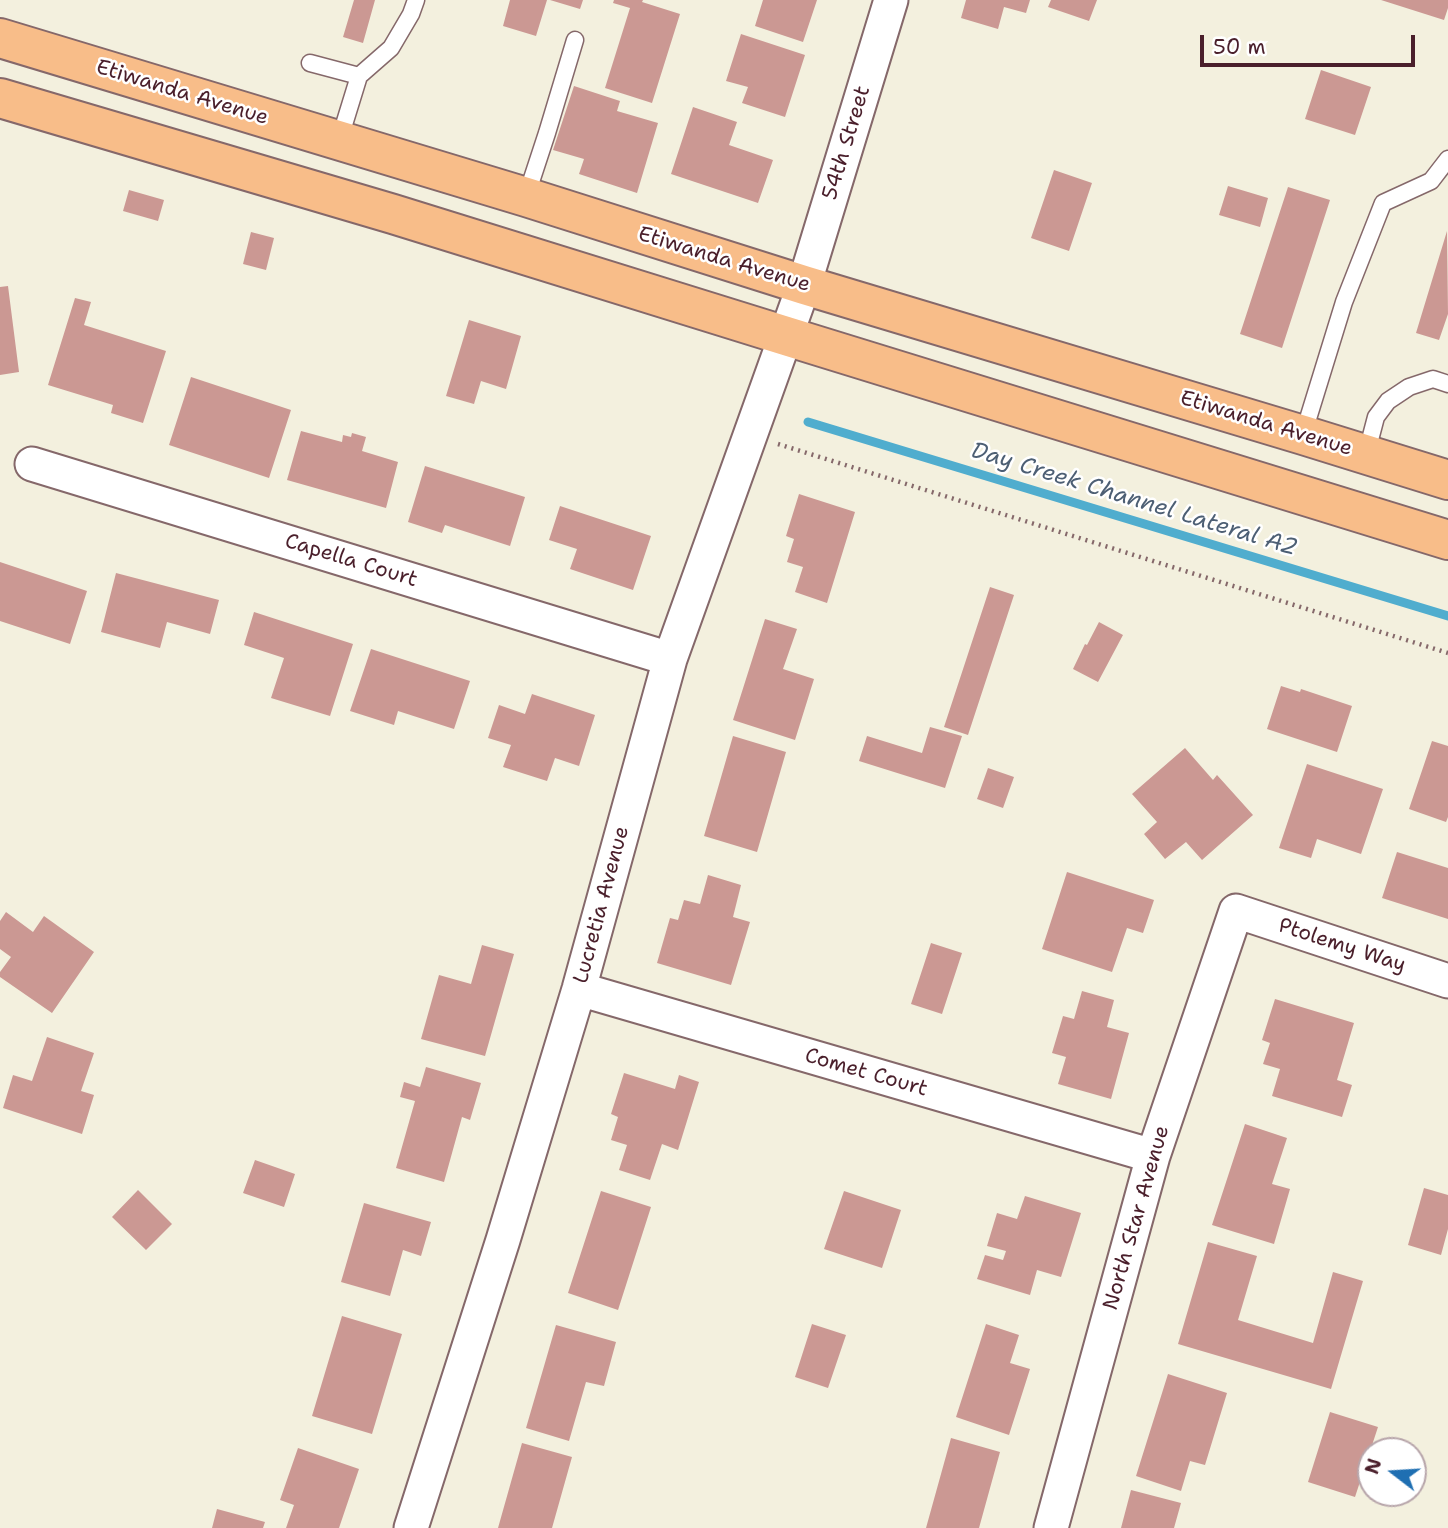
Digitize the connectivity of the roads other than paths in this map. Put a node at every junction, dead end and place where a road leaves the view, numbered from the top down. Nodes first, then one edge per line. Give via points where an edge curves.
1 (415, 0) edge
2 (891, 0) edge
3 (0, 38) edge
4 (575, 40) dead end
5 (310, 63) dead end
6 (359, 76) junction
7 (0, 98) edge
8 (339, 141) junction
9 (1448, 159) edge
10 (526, 197) junction
11 (804, 285) junction
12 (786, 337) junction
13 (1448, 384) edge
14 (1303, 435) junction
15 (1366, 455) junction
16 (32, 464) dead end
17 (1448, 480) edge
18 (1448, 540) edge
19 (670, 659) junction
20 (1236, 911) joint
21 (1448, 981) edge
22 (579, 989) junction
23 (1153, 1156) junction
24 (411, 1528) edge
25 (1051, 1528) edge

1 - 6 lane via 391,48
2 - 11 street, 54th Street
3 - 8 main road, Etiwanda Avenue
4 - 10 lane
5 - 6 lane
6 - 8 lane
7 - 12 main road
8 - 10 main road, Etiwanda Avenue
9 - 14 lane via 1431,181 1383,203 1344,302
10 - 11 main road, Etiwanda Avenue
11 - 12 street, Lucretia Avenue
11 - 14 main road, Etiwanda Avenue
12 - 18 main road
12 - 19 street, Lucretia Avenue
13 - 15 lane via 1433,379 1388,401 1376,417
14 - 15 main road, Etiwanda Avenue
15 - 17 main road, Etiwanda Avenue
16 - 19 street, Capella Court
19 - 22 street, Lucretia Avenue
20 - 21 street, Ptolemy Way
20 - 23 street, North Star Avenue
22 - 23 street, Comet Court
22 - 24 street, Lucretia Avenue
23 - 25 street, North Star Avenue

